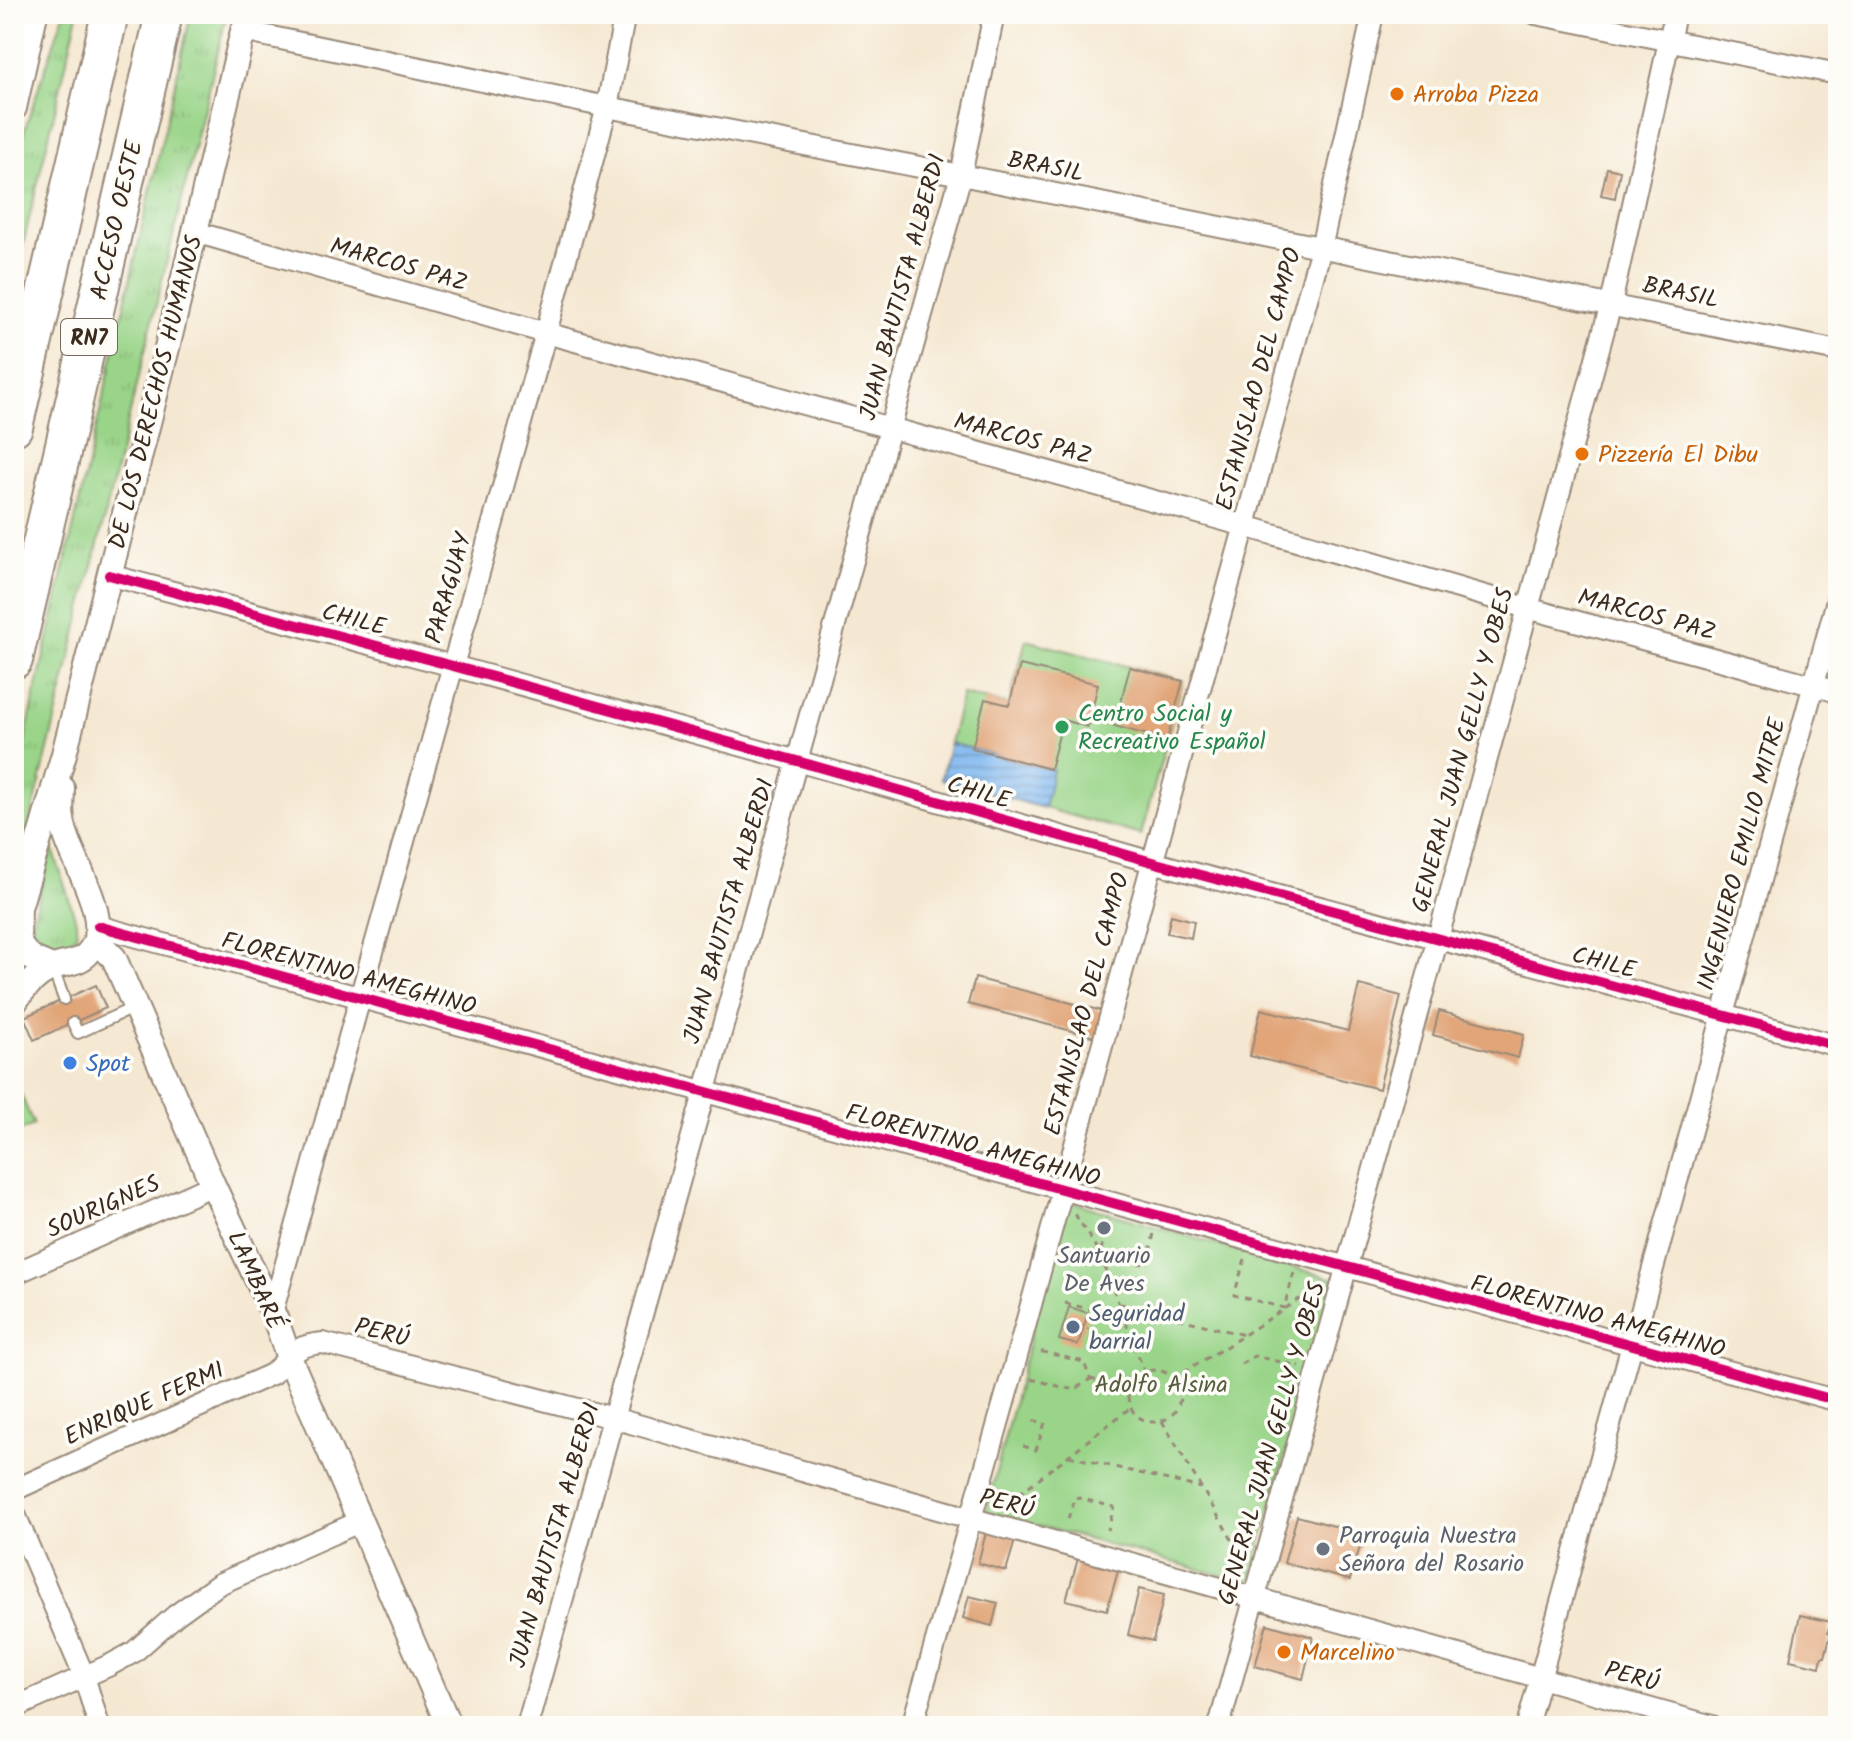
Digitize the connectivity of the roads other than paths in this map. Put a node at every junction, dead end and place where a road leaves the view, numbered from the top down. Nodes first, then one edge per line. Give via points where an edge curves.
1 (35, 14) edge
2 (110, 14) edge
3 (164, 14) edge
4 (625, 14) edge
5 (994, 14) edge
6 (1373, 14) edge
7 (1536, 14) edge
8 (1675, 14) edge
9 (247, 20) edge
10 (1670, 41) junction
11 (1838, 74) edge
12 (607, 107) junction
13 (14, 108) edge
14 (961, 175) junction
15 (195, 232) junction
16 (1321, 248) junction
17 (1611, 304) junction
18 (546, 333) junction
19 (1838, 351) edge
20 (14, 427) edge
21 (891, 429) junction
22 (1245, 526) junction
23 (109, 575) junction
24 (1838, 597) edge
25 (1527, 608) junction
26 (14, 660) edge
27 (453, 666) junction
28 (1814, 686) junction
29 (1838, 692) edge
30 (64, 754) junction
31 (797, 761) junction
32 (68, 838) joint
33 (1152, 862) junction
34 (97, 933) junction
35 (1438, 938) junction
36 (52, 967) junction
37 (360, 997) junction
38 (64, 999) dead end
39 (14, 1003) edge
40 (135, 1007) junction
41 (1723, 1016) junction
42 (73, 1023) dead end
43 (1838, 1046) edge
44 (705, 1092) junction
45 (213, 1185) junction
46 (1062, 1190) junction
47 (1347, 1268) junction
48 (14, 1274) edge
49 (272, 1313) junction
50 (1632, 1346) junction
51 (288, 1355) junction
52 (1838, 1401) edge
53 (613, 1418) junction
54 (14, 1490) edge
55 (14, 1512) edge
56 (971, 1520) junction
57 (361, 1521) junction
58 (1254, 1598) junction
59 (84, 1676) junction
60 (1541, 1677) junction
61 (14, 1708) edge
62 (99, 1726) edge
63 (449, 1726) edge
64 (527, 1726) edge
65 (912, 1726) edge
66 (1219, 1726) edge
67 (1527, 1726) edge
68 (1712, 1726) edge

1 - 13 street
2 - 20 highway, RN7
3 - 26 highway, ACCESO OESTE / RN7
4 - 12 street, PARAGUAY
5 - 14 street, JUAN BAUTISTA ALBERDI
6 - 16 street, ESTANISLAO DEL CAMPO
7 - 10 street
8 - 10 street, GENERAL JUAN GELLY Y OBES
9 - 12 street, BRASIL
9 - 15 street, DE LOS DERECHOS HUMANOS
10 - 11 street
10 - 17 street, GENERAL JUAN GELLY Y OBES
12 - 14 street, BRASIL
12 - 18 street, PARAGUAY
14 - 16 street, BRASIL
14 - 21 street, JUAN BAUTISTA ALBERDI
15 - 18 street, MARCOS PAZ
15 - 23 street, DE LOS DERECHOS HUMANOS
16 - 17 street, BRASIL
16 - 22 street, ESTANISLAO DEL CAMPO
17 - 19 street, BRASIL
17 - 25 street, GENERAL JUAN GELLY Y OBES
18 - 21 street, MARCOS PAZ
18 - 27 street, PARAGUAY
21 - 22 street, MARCOS PAZ
21 - 31 street, JUAN BAUTISTA ALBERDI
22 - 25 street, MARCOS PAZ
22 - 33 street, ESTANISLAO DEL CAMPO
23 - 27 street, CHILE
23 - 30 street, DE LOS DERECHOS HUMANOS
24 - 28 street, INGENIERO EMILIO MITRE
25 - 28 street, MARCOS PAZ
25 - 35 street, GENERAL JUAN GELLY Y OBES
27 - 31 street, CHILE
27 - 37 street, PARAGUAY
28 - 29 street, MARCOS PAZ
28 - 41 street, INGENIERO EMILIO MITRE
30 - 32 street, DE LOS DERECHOS HUMANOS via 62,820
30 - 36 street, DE LOS DERECHOS HUMANOS via 17,922 22,949
31 - 33 street, CHILE
31 - 44 street, JUAN BAUTISTA ALBERDI
32 - 34 street, LAMBARÉ via 98,918
33 - 35 street, CHILE
33 - 46 street, ESTANISLAO DEL CAMPO
34 - 36 street via 90,951 78,961
34 - 37 street, FLORENTINO AMEGHINO
34 - 40 street, LAMBARÉ
35 - 41 street, CHILE
35 - 47 street, GENERAL JUAN GELLY Y OBES
36 - 38 lane
36 - 39 street via 31,981
37 - 44 street, FLORENTINO AMEGHINO
37 - 49 street, PARAGUAY
40 - 42 lane via 78,1033
40 - 45 street, LAMBARÉ
41 - 43 street, CHILE
41 - 50 street, INGENIERO EMILIO MITRE
44 - 46 street, FLORENTINO AMEGHINO
44 - 53 street, JUAN BAUTISTA ALBERDI
45 - 48 street, SOURIGNES
45 - 49 street, LAMBARÉ
46 - 47 street, FLORENTINO AMEGHINO
46 - 56 street, ESTANISLAO DEL CAMPO
47 - 50 street, FLORENTINO AMEGHINO
47 - 58 street, GENERAL JUAN GELLY Y OBES
49 - 51 street, LAMBARÉ
50 - 52 street, FLORENTINO AMEGHINO
50 - 60 street, INGENIERO EMILIO MITRE
51 - 53 street, PERÚ via 307,1344 323,1343
51 - 54 street, ENRIQUE FERMI via 272,1374
51 - 57 street, LAMBARÉ
53 - 56 street, PERÚ
53 - 64 street, JUAN BAUTISTA ALBERDI
55 - 59 street
56 - 58 street, PERÚ
56 - 65 street, ESTANISLAO DEL CAMPO
57 - 59 street via 219,1584 134,1652
57 - 63 street, LAMBARÉ
58 - 60 street, PERÚ
58 - 66 street, GENERAL JUAN GELLY Y OBES
59 - 61 street
59 - 62 street
60 - 67 street, INGENIERO EMILIO MITRE
60 - 68 street, PERÚ

